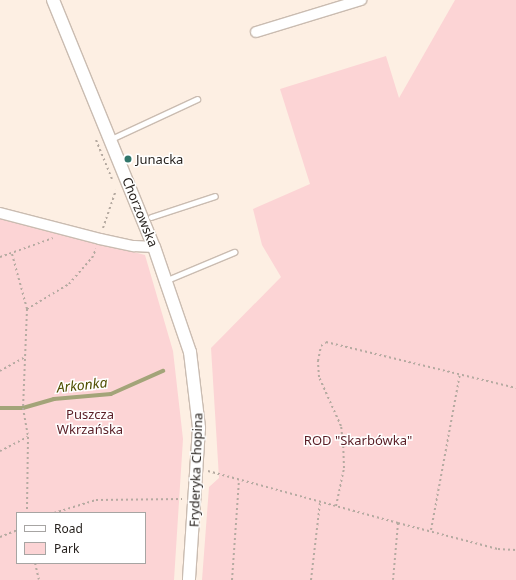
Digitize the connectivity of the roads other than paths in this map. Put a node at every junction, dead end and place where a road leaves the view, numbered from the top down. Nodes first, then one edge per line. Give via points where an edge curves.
1 (53, 0) edge
2 (361, 0) edge
3 (256, 32) dead end
4 (197, 99) dead end
5 (111, 139) junction
6 (215, 196) dead end
7 (0, 213) edge
8 (151, 217) dead end
9 (154, 247) junction
10 (234, 252) dead end
11 (167, 280) junction
12 (186, 337) joint
13 (189, 580) edge

1 - 5 street, Chorzowska
2 - 3 street
4 - 5 lane
5 - 9 street, Chorzowska
6 - 8 lane
7 - 9 street via 100,239
9 - 11 street, Chorzowska
10 - 11 lane
11 - 12 street, Chorzowska
12 - 13 street, Fryderyka Chopina via 198,398 196,498

